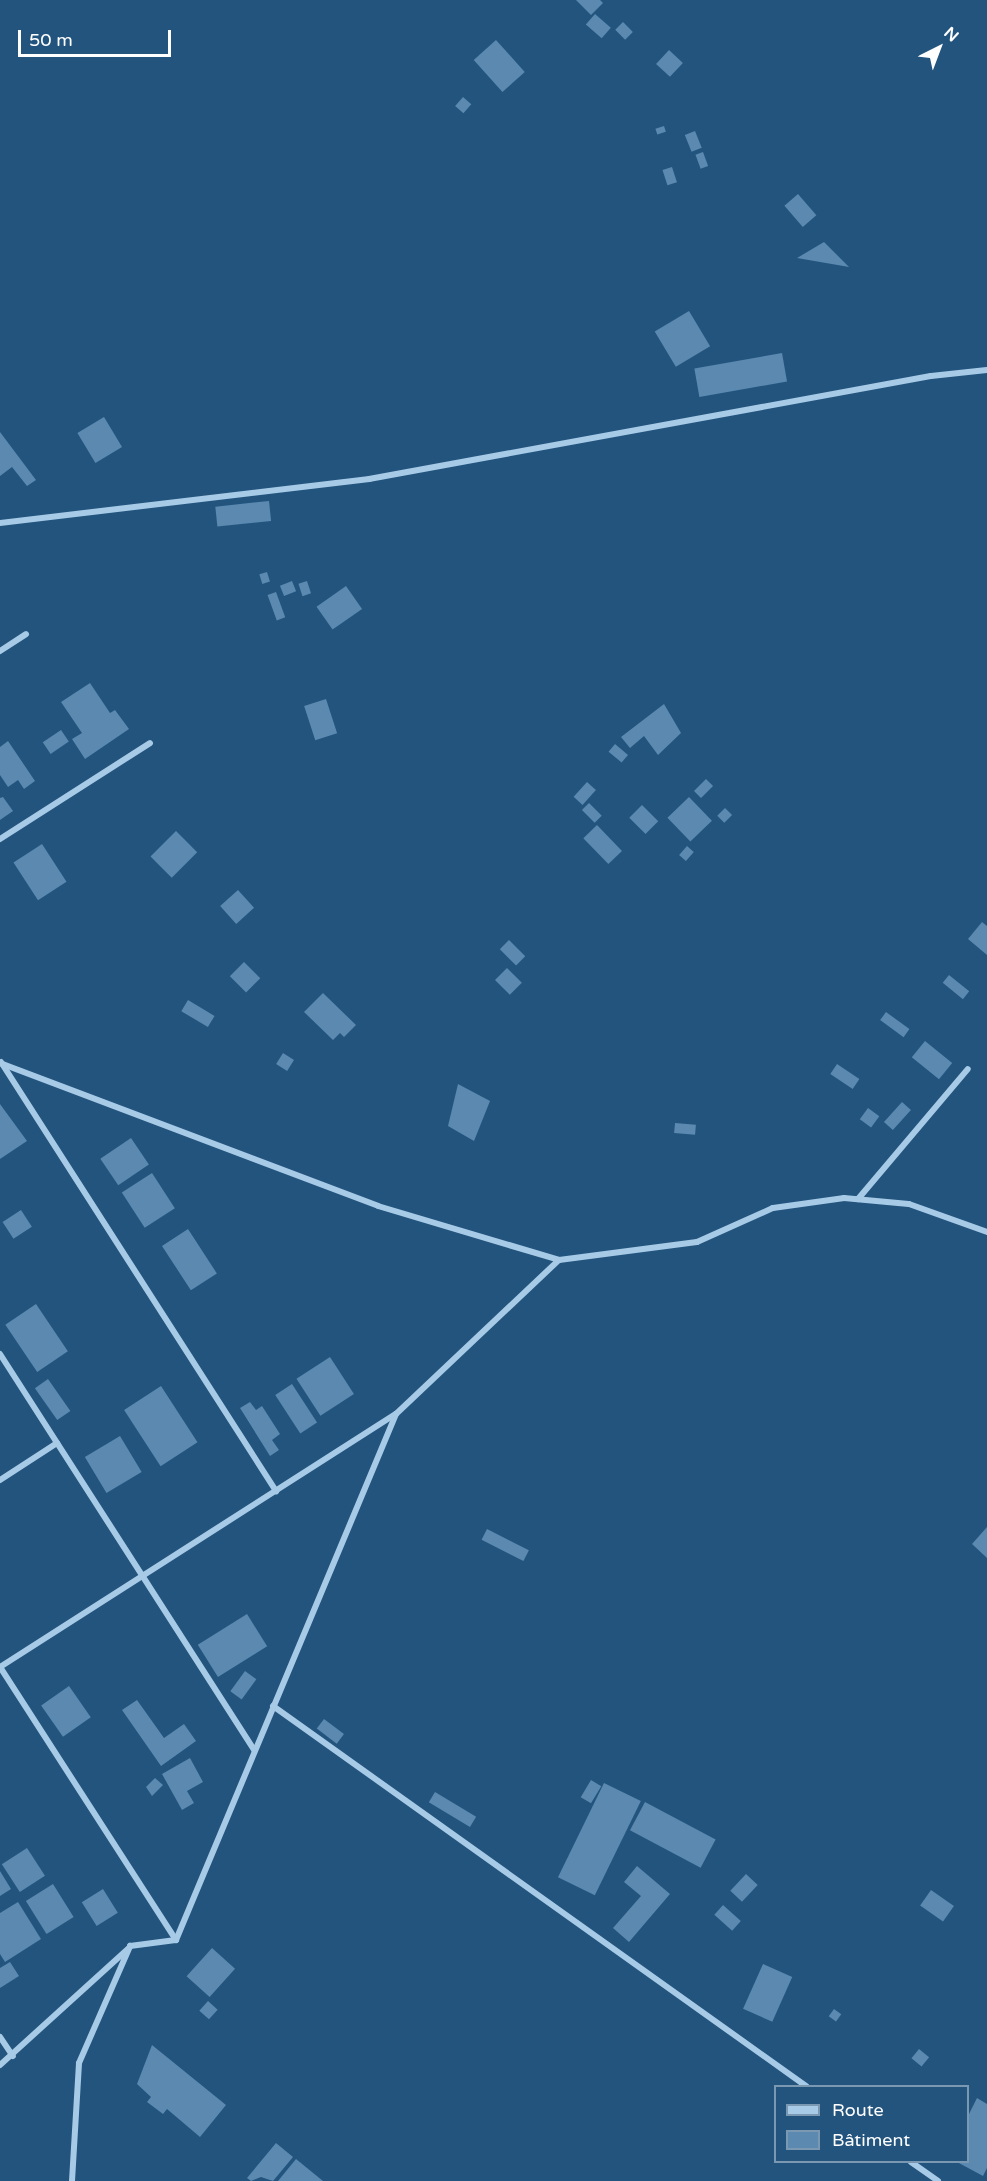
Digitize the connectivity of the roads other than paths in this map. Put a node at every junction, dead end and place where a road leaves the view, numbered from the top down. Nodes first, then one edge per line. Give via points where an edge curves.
1 (987, 370) edge
2 (0, 523) edge
3 (26, 634) dead end
4 (0, 651) edge
5 (150, 743) dead end
6 (0, 839) edge
7 (0, 1062) edge
8 (968, 1069) dead end
9 (858, 1199) junction
10 (987, 1232) edge
11 (559, 1260) junction
12 (0, 1354) edge
13 (396, 1414) junction
14 (57, 1443) junction
15 (0, 1480) edge
16 (276, 1491) junction
17 (142, 1576) junction
18 (0, 1667) edge
19 (273, 1706) junction
20 (254, 1749) junction
21 (176, 1940) junction
22 (130, 1946) junction
23 (0, 2037) edge
24 (13, 2056) junction
25 (0, 2065) edge
26 (805, 2085) edge
27 (912, 2163) edge
28 (72, 2181) edge
29 (939, 2181) edge

1 - 2 street via 369,479
3 - 4 street
5 - 6 street
7 - 11 street via 378,1206
7 - 16 street
8 - 9 street
9 - 10 street via 909,1204
9 - 11 street via 773,1208 697,1242
11 - 13 street
12 - 14 street
13 - 16 street
13 - 19 street
14 - 15 street
14 - 17 street
16 - 17 street
17 - 18 street
17 - 20 street
18 - 21 street
19 - 20 street
19 - 26 street
20 - 21 street
21 - 22 street
22 - 24 street
22 - 28 street via 79,2062
23 - 24 street
24 - 25 street
27 - 29 street

